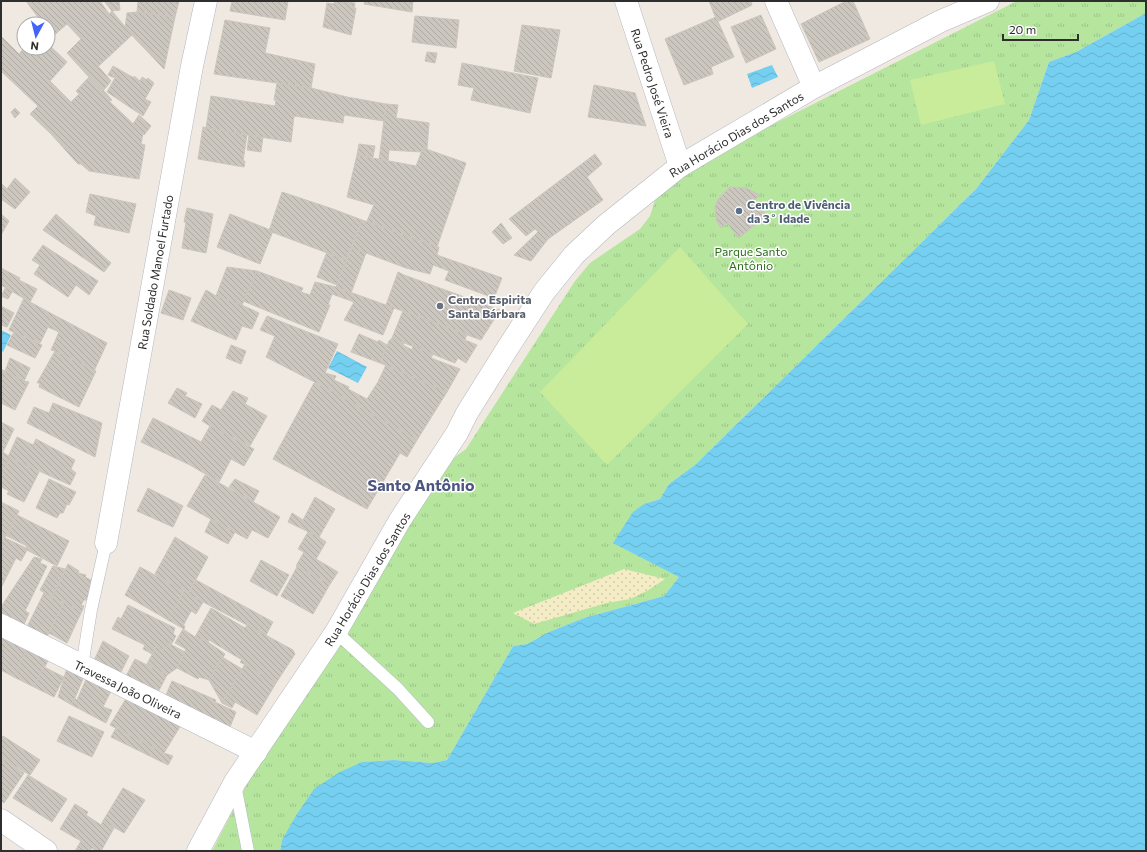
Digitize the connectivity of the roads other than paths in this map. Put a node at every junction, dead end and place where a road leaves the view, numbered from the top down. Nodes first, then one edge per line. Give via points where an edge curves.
1 (206, 1) edge
2 (626, 1) edge
3 (776, 1) edge
4 (988, 1) edge
5 (814, 87) junction
6 (680, 166) junction
7 (106, 543) joint
8 (1, 625) edge
9 (336, 632) junction
10 (82, 666) junction
11 (428, 722) dead end
12 (256, 752) junction
13 (235, 782) junction
14 (1, 820) edge
15 (46, 851) edge
16 (198, 851) edge
17 (248, 851) edge

1 - 7 street, Rua Soldado Manoel Furtado
2 - 6 street, Rua Pedro José Vieira
3 - 5 street
4 - 5 street, Rua Horácio Dias dos Santos via 941,21
5 - 6 street, Rua Horácio Dias dos Santos
6 - 9 street, Rua Horácio Dias dos Santos via 606,225 574,256 544,292 400,520
7 - 10 lane
8 - 10 street, Travessa João Oliveira
9 - 11 lane via 398,689
9 - 12 street, Rua Horácio Dias dos Santos
10 - 12 street, Travessa João Oliveira
12 - 13 street, Rua Horácio Dias dos Santos
13 - 16 street, Rua Horácio Dias dos Santos
13 - 17 lane
14 - 15 street

